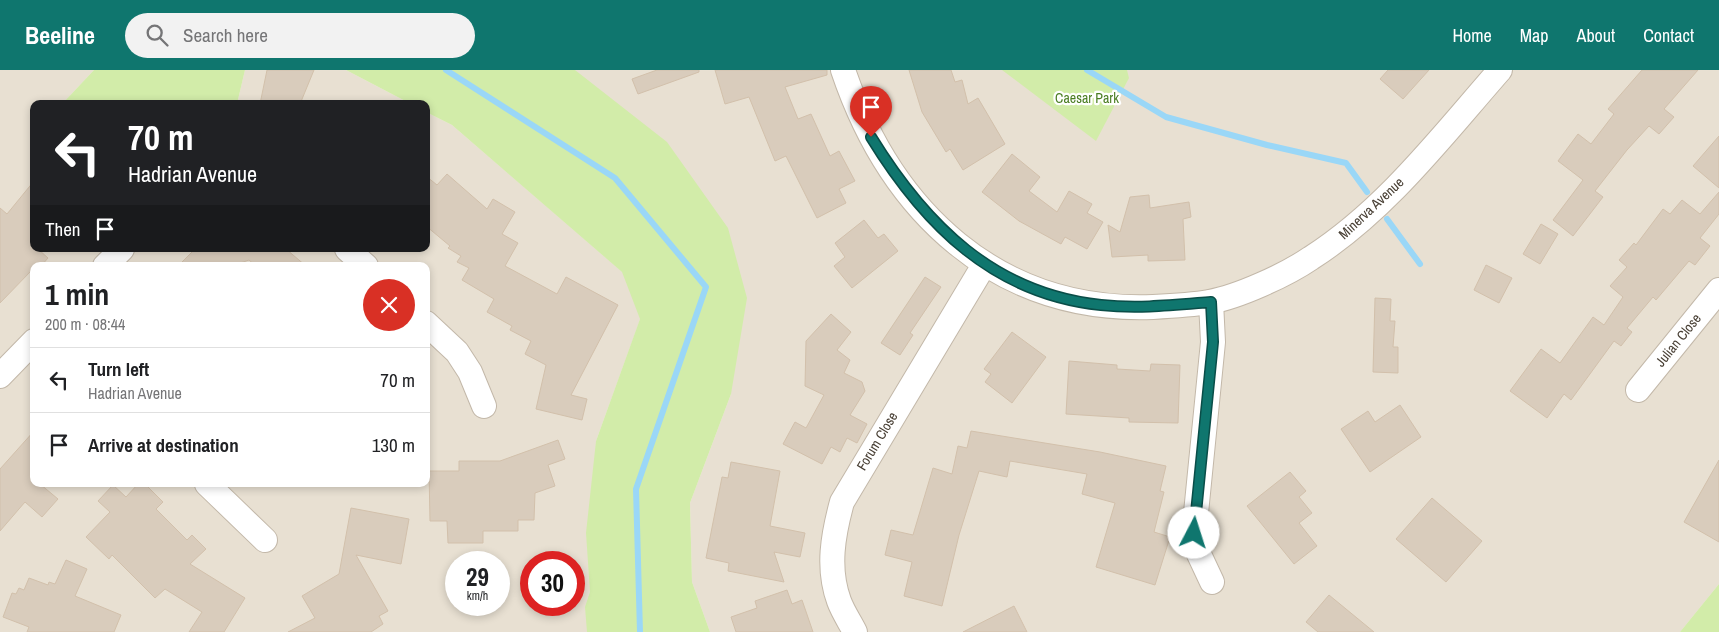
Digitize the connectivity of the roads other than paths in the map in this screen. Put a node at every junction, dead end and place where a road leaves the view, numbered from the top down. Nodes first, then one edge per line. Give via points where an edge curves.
1 (843, 70) edge
2 (1500, 70) edge
3 (119, 252) edge
4 (350, 252) edge
5 (109, 262) edge
6 (362, 262) edge
7 (984, 265) junction
8 (1719, 290) edge
9 (1211, 302) junction
10 (430, 327) edge
11 (30, 345) edge
12 (0, 376) edge
13 (1638, 390) dead end
14 (484, 406) dead end
15 (210, 487) edge
16 (265, 540) dead end
17 (1212, 582) dead end
18 (855, 632) edge

1 - 7 street, Minerva Avenue via 852,98 890,170 936,223
2 - 9 street, Minerva Avenue via 1415,166 1346,233 1273,279
3 - 5 street
4 - 6 street
7 - 9 street, Minerva Avenue via 1041,292 1101,305 1136,307
7 - 18 street, Forum Close via 842,502 833,533 832,567 839,601
8 - 13 street, Julian Close
9 - 17 street via 1213,342 1194,533 1197,550
10 - 14 street via 457,352 470,372
11 - 12 street
15 - 16 street

